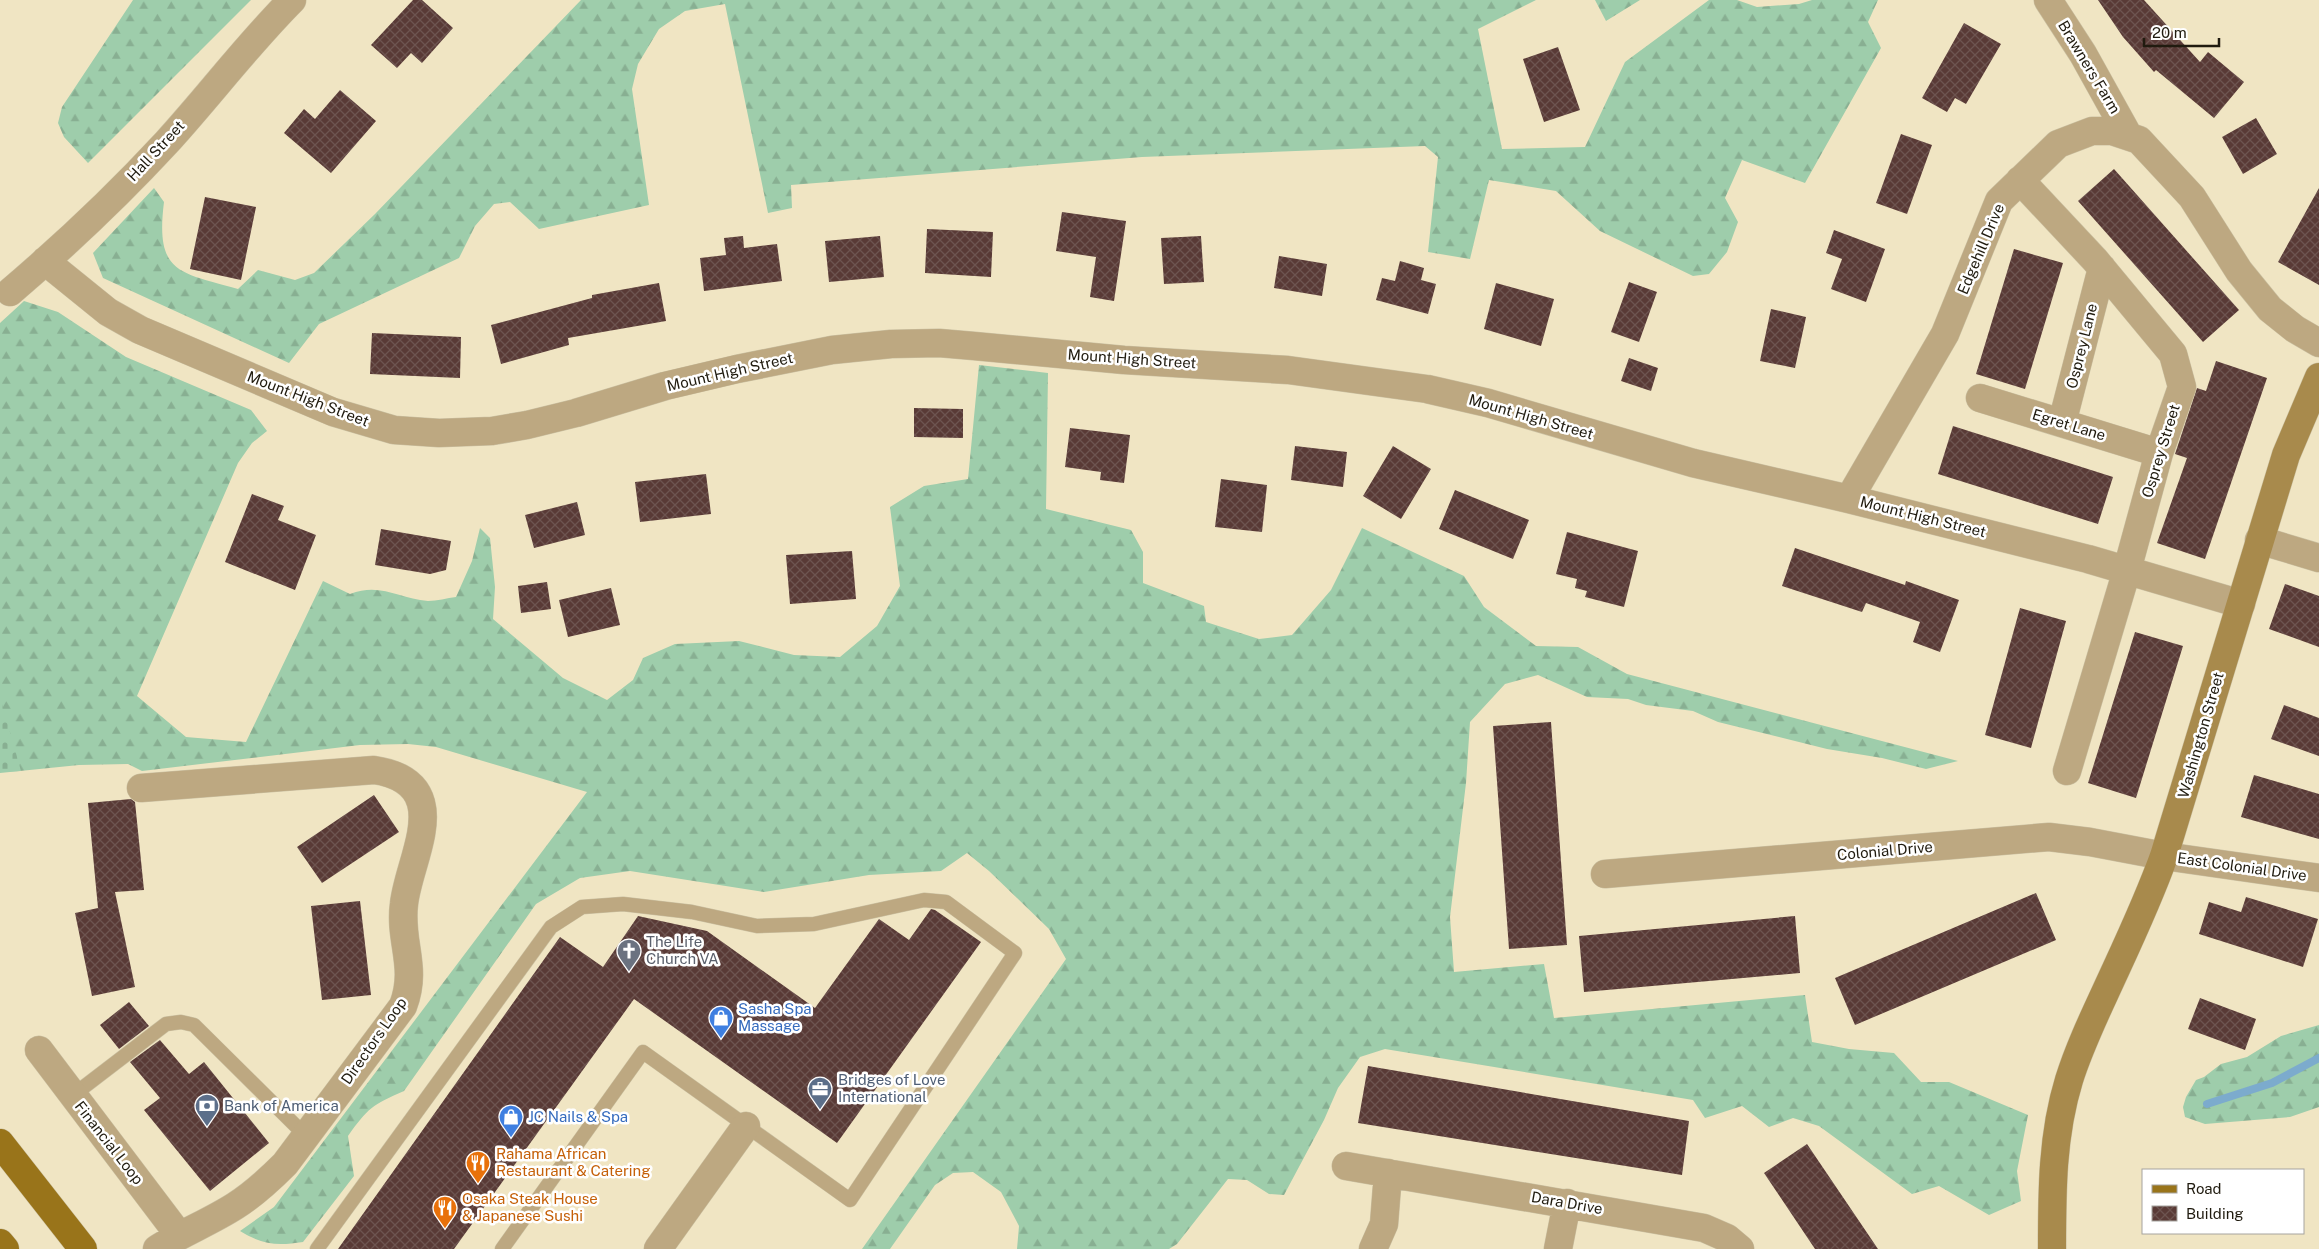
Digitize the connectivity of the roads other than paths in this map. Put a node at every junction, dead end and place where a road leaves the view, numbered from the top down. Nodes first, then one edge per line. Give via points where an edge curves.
1 (292, 0) edge
2 (2048, 0) edge
3 (2128, 135) junction
4 (2020, 180) junction
5 (46, 261) junction
6 (2102, 268) junction
7 (10, 292) dead end
8 (2319, 343) edge
9 (2319, 376) edge
10 (1980, 398) dead end
11 (2062, 423) junction
12 (2159, 453) junction
13 (1849, 499) junction
14 (2259, 540) junction
15 (2319, 558) edge
16 (2127, 570) junction
17 (2241, 604) junction
18 (2067, 771) dead end
19 (141, 788) dead end
20 (2164, 856) junction
21 (1605, 874) dead end
22 (2319, 878) edge
23 (39, 1050) dead end
24 (72, 1096) junction
25 (746, 1126) junction
26 (306, 1136) junction
27 (0, 1143) edge
28 (1346, 1166) dead end
29 (1388, 1173) junction
30 (1567, 1203) junction
31 (0, 1243) edge
32 (175, 1244) edge
33 (5, 1249) edge
34 (83, 1249) edge
35 (316, 1249) edge
36 (502, 1249) edge
37 (658, 1249) edge
38 (1373, 1249) edge
39 (1558, 1249) edge
40 (1740, 1249) edge
41 (2052, 1249) edge

1 - 5 street, Hall Street via 261,30 167,142
2 - 3 street, Brawners Farm via 2083,54
3 - 4 street, Edgehill Drive via 2092,131 2058,144
3 - 8 street, Edgehill Drive via 2140,140 2192,197 2239,271 2270,310
4 - 6 street, Osprey Street
4 - 13 street, Edgehill Drive via 2000,201 1945,334
5 - 7 street, Hall Street
5 - 13 street, Mount High Street via 108,312 149,334 333,412 394,430 417,433 492,431 576,413 665,386 832,350 891,344 939,344 1288,370 1427,389 1488,403 1693,463
6 - 11 street, Osprey Lane
6 - 12 street, Osprey Street via 2173,354 2182,387
9 - 14 street, Washington Street via 2286,455
10 - 11 street, Egret Lane
11 - 12 street, Egret Lane
12 - 16 street, Osprey Street
13 - 16 street, Mount High Street
14 - 15 street
14 - 17 street, Washington Street
16 - 17 street, Mount High Street
16 - 18 street, Osprey Street
17 - 20 street, Washington Street
19 - 26 street, Directors Loop via 374,770 394,773 410,784 421,802 423,818 403,906 403,932 410,973 408,992 403,1006
20 - 21 street, Colonial Drive via 2049,837
20 - 22 street, East Colonial Drive
20 - 41 street, Washington Street via 2082,1044 2067,1088 2052,1173
23 - 24 street, Financial Loop
24 - 26 lane via 166,1024 181,1022 194,1025
24 - 32 street, Financial Loop
25 - 35 lane via 850,1200 1015,953 946,902 924,900 814,924 757,926 692,912 631,905 582,907 551,927
25 - 36 lane via 643,1052
25 - 37 street
26 - 32 street, Directors Loop via 265,1184
27 - 34 main road
28 - 29 street, Dara Drive
29 - 30 street, Dara Drive
29 - 38 street via 1384,1224
30 - 39 street
30 - 40 street, Dara Drive via 1704,1228 1727,1238
31 - 33 main road

